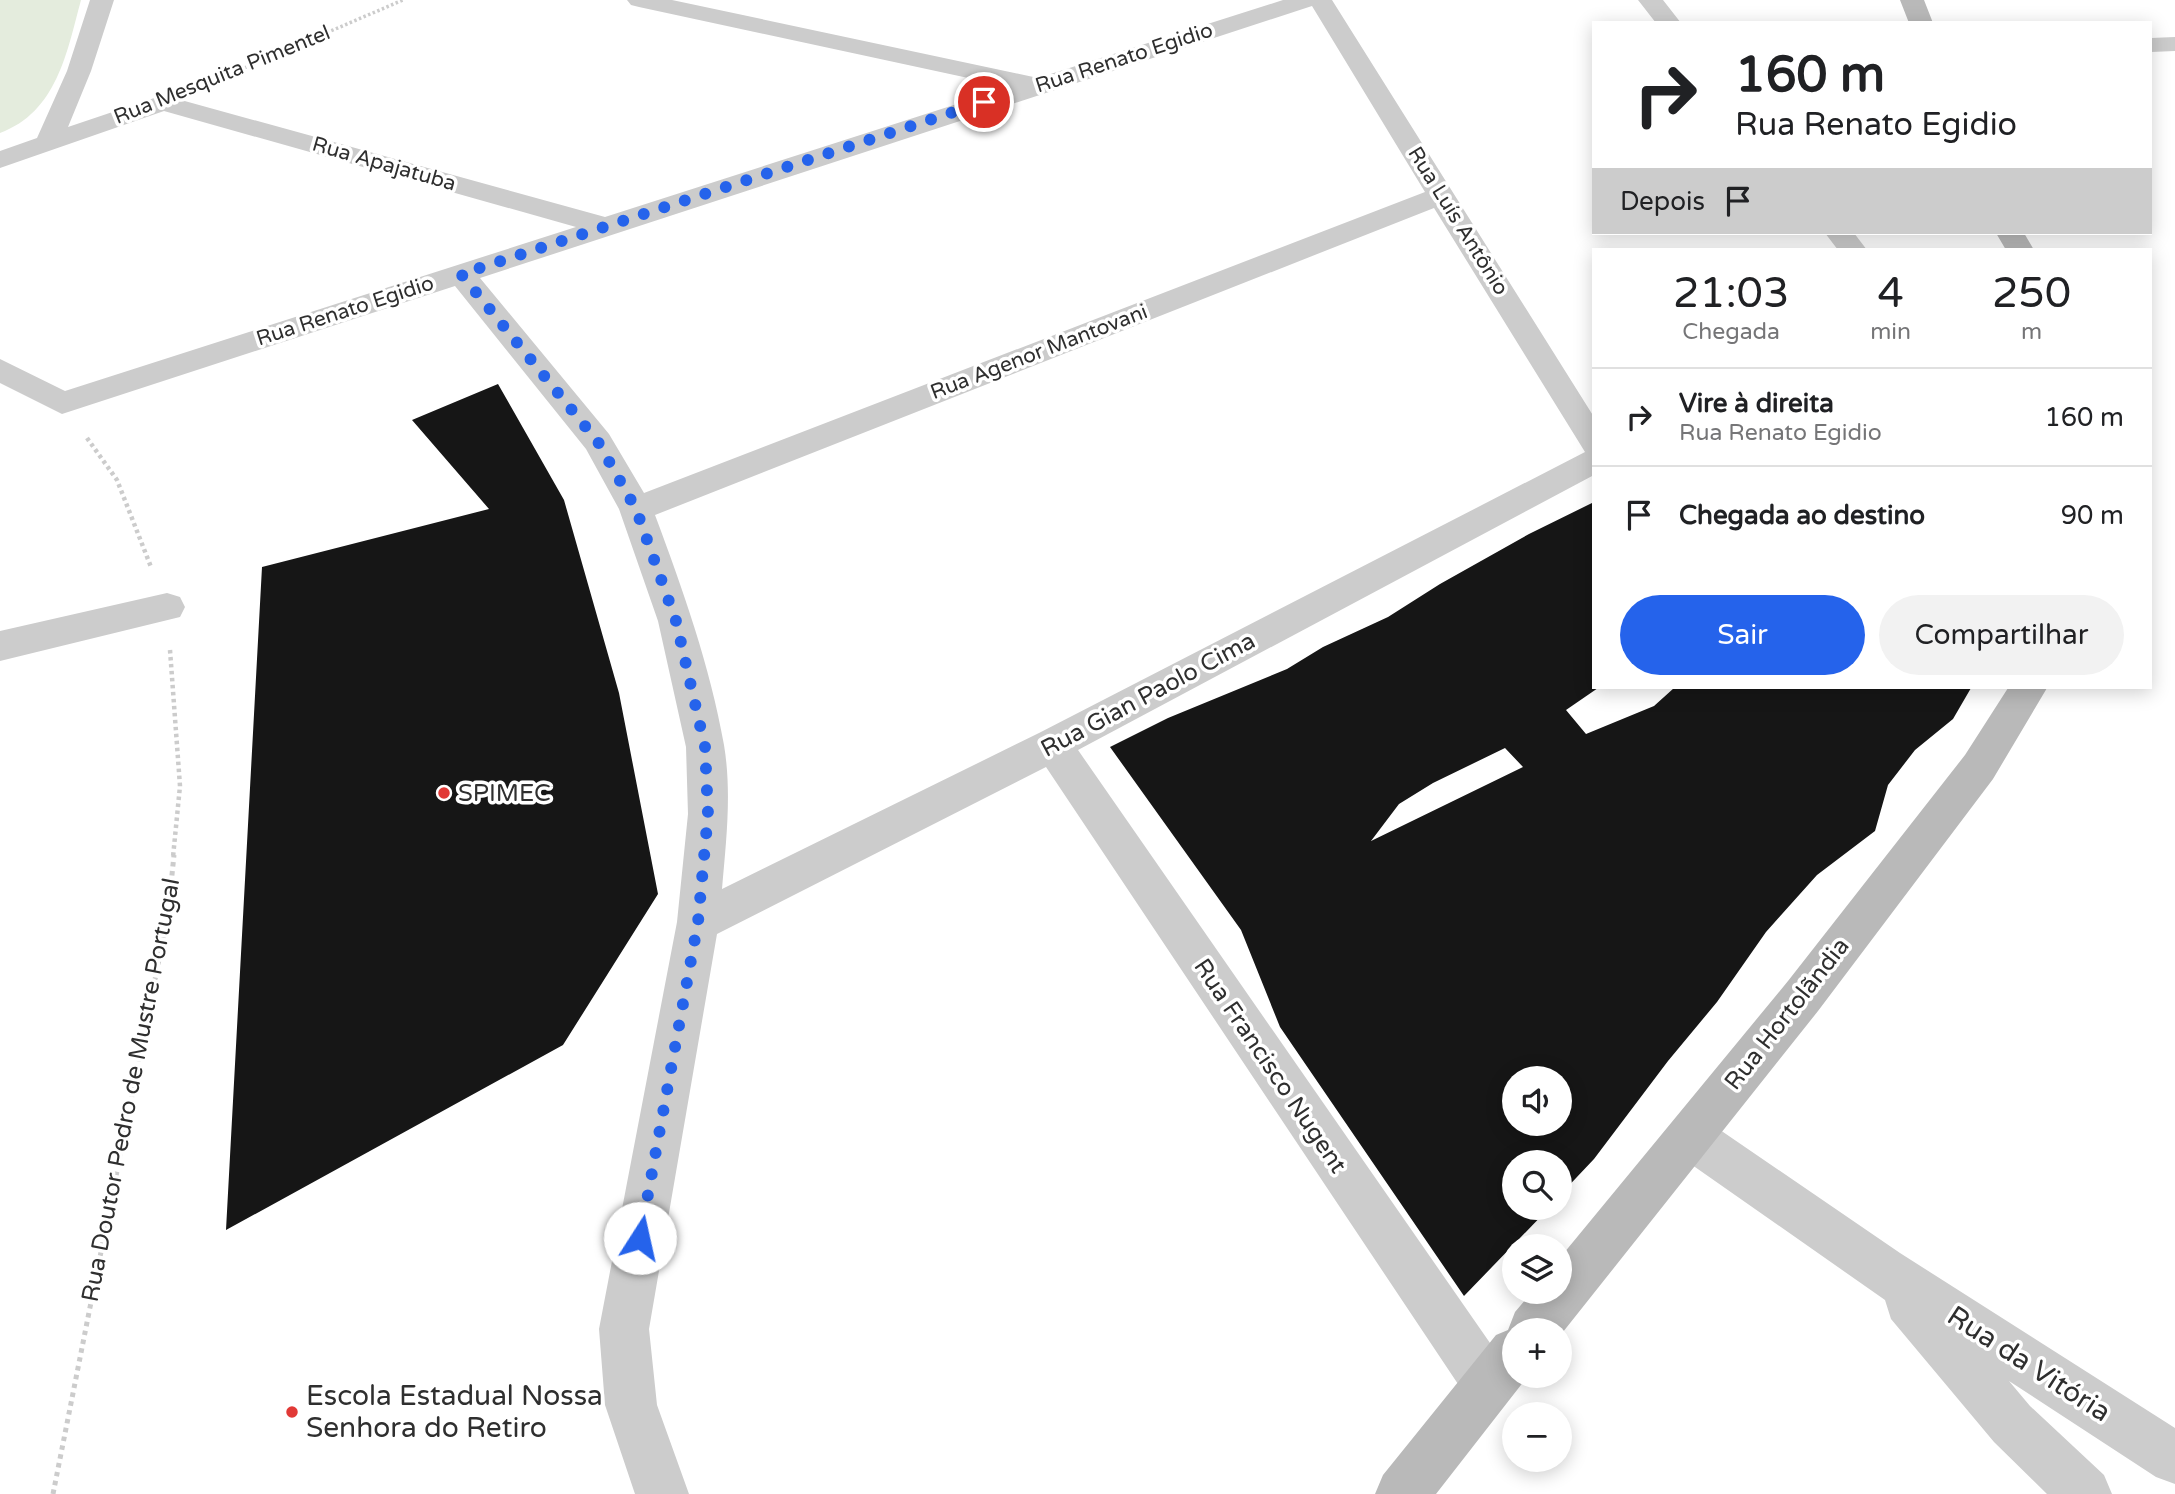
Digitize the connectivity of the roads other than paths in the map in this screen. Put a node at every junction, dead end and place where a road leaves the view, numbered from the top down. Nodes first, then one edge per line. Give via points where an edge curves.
1 (102, 0) edge
2 (639, 0) edge
3 (1307, 0) edge
4 (1320, 0) edge
5 (1650, 0) edge
6 (1912, 0) edge
7 (1667, 21) edge
8 (1920, 21) edge
9 (2175, 44) edge
10 (2152, 45) edge
11 (1036, 86) junction
12 (163, 103) joint
13 (49, 141) junction
14 (0, 160) edge
15 (1442, 195) junction
16 (604, 226) junction
17 (461, 274) junction
18 (0, 370) edge
19 (1592, 440) edge
20 (1592, 462) edge
21 (636, 509) junction
22 (167, 607) road end
23 (0, 646) edge
24 (2027, 689) edge
25 (1053, 746) junction
26 (698, 922) junction
27 (1691, 1137) junction
28 (1883, 1270) junction
29 (1543, 1318) edge
30 (1501, 1369) edge
31 (2175, 1458) edge
32 (662, 1494) edge
33 (1402, 1494) edge
34 (2085, 1494) edge

1 - 13 street
2 - 11 street
3 - 11 street, Rua Renato Egidio
4 - 15 street, Rua Luís Antônio
5 - 7 street
6 - 8 street
9 - 10 street
11 - 16 street, Rua Renato Egidio
12 - 13 street, Rua Mesquita Pimentel
12 - 16 street, Rua Apajatuba
13 - 14 street, Rua Mesquita Pimentel
15 - 19 street, Rua Luís Antônio
15 - 21 street, Rua Agenor Mantovani
16 - 17 street, Rua Renato Egidio
17 - 18 street, Rua Renato Egidio via 62,403
17 - 21 street via 598,442
20 - 25 street, Rua Gian Paolo Cima
21 - 26 street via 676,621 705,747 708,814
22 - 23 street
24 - 27 street, Rua Hortolãndia via 1979,766
25 - 26 street, Rua Gian Paolo Cima
25 - 30 street, Rua Francisco Nugent
26 - 32 street via 624,1329 631,1405
27 - 28 street, Rua da Vitória
27 - 29 street, Rua Hortolãndia
28 - 31 street, Rua da Vitória
28 - 34 street, Rua da Vitória via 2012,1424
30 - 33 street

